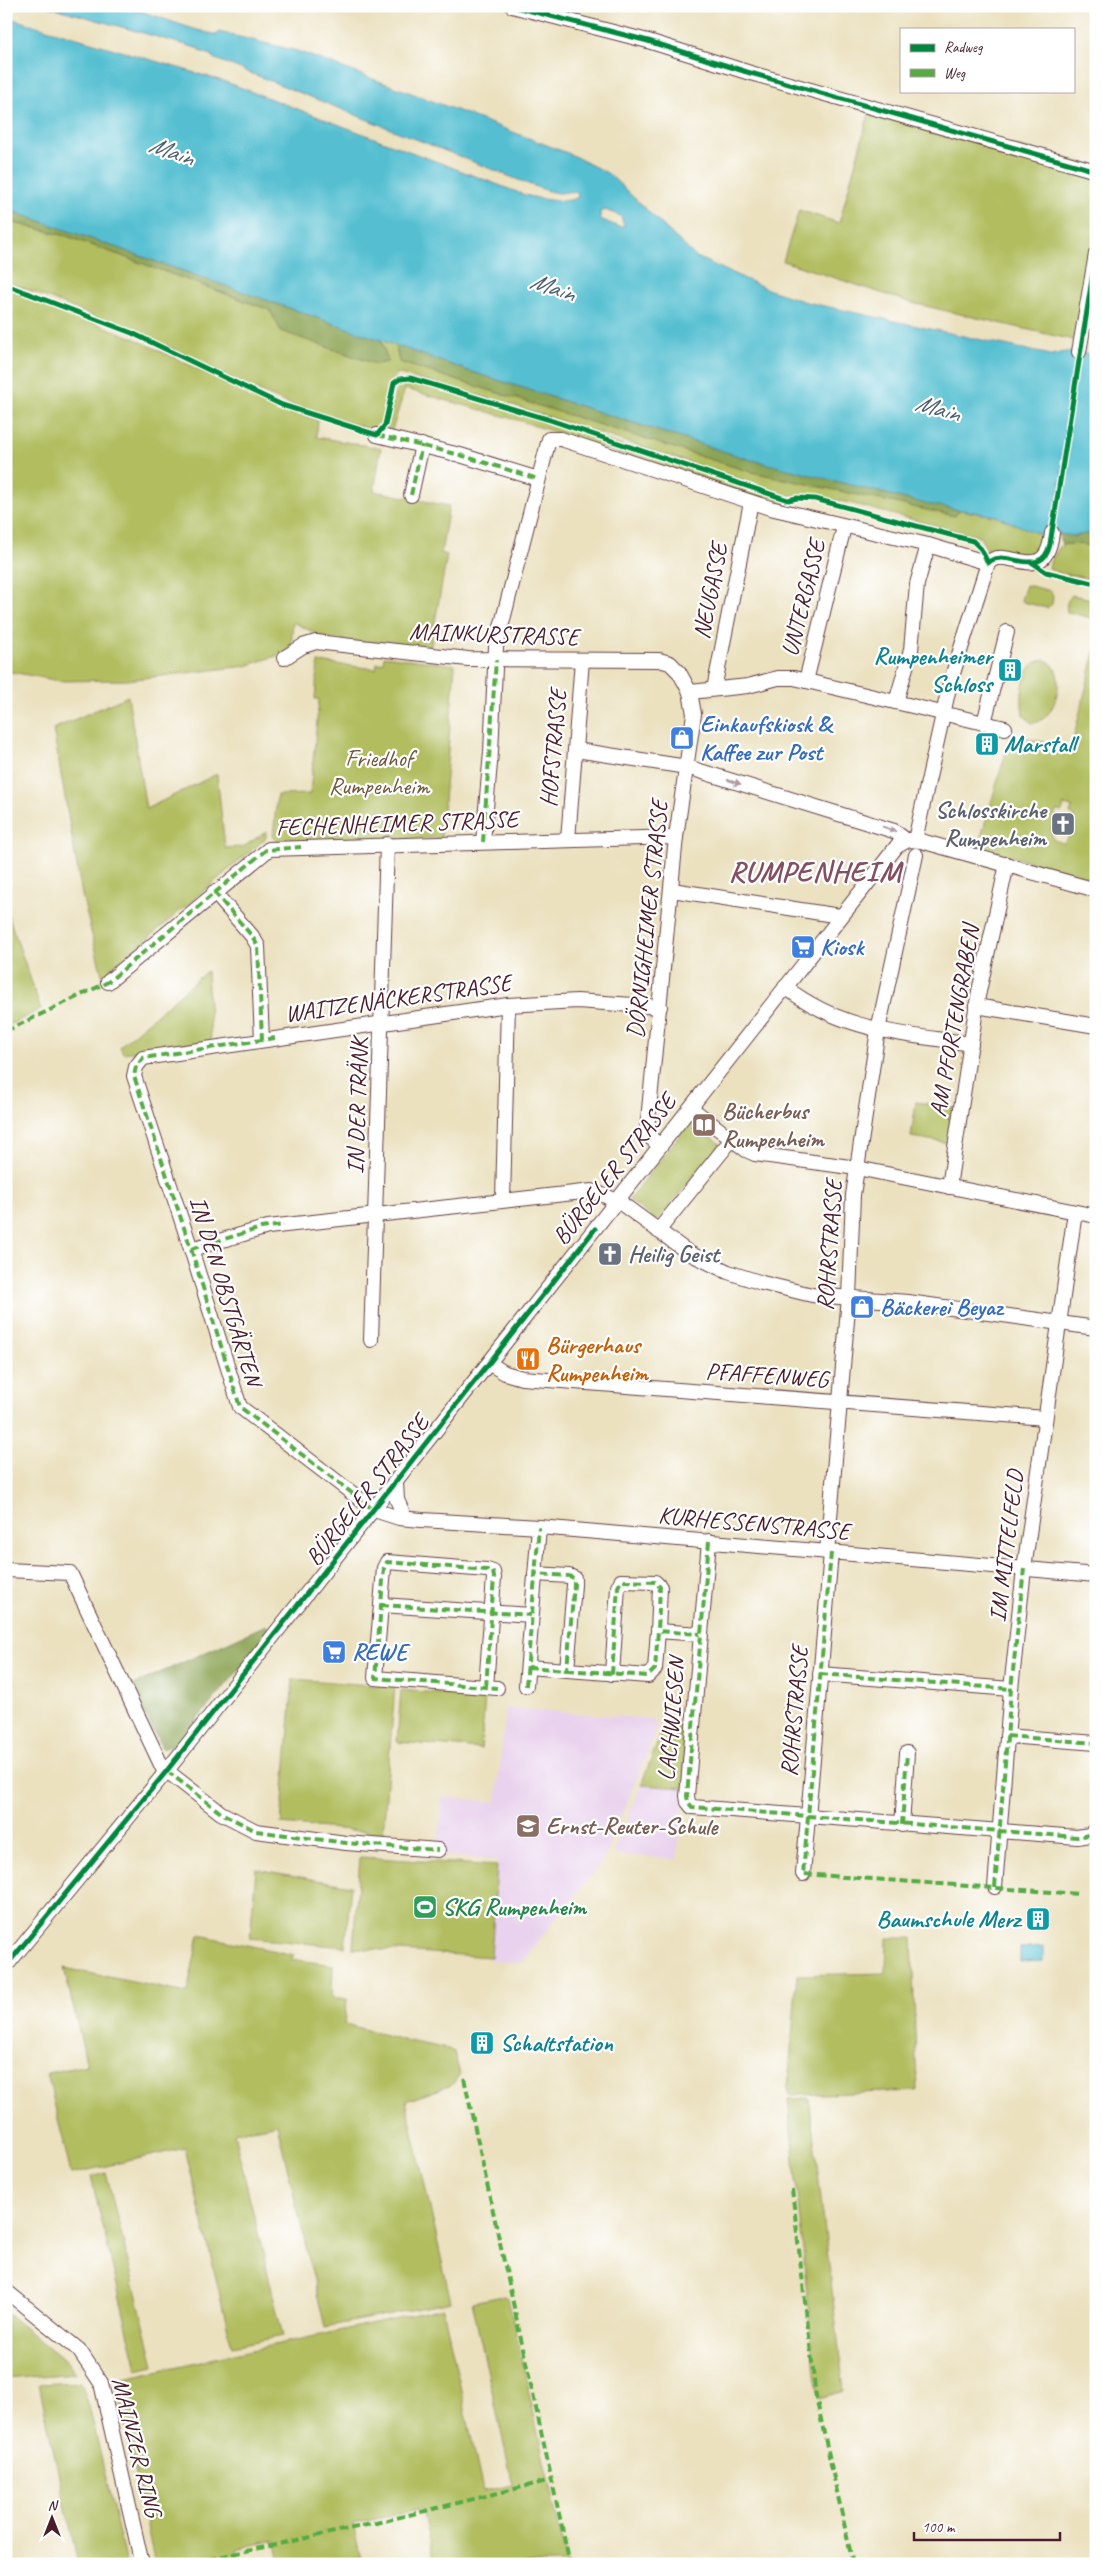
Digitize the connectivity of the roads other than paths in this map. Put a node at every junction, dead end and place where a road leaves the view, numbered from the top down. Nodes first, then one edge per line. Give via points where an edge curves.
1 (512, 6) edge
2 (1096, 171) edge
3 (1096, 254) edge
4 (1079, 352) dead end
5 (377, 435) dead end
6 (422, 445) junction
7 (538, 479) junction
8 (411, 495) dead end
9 (751, 502) junction
10 (844, 527) junction
11 (1052, 533) dead end
12 (928, 545) junction
13 (988, 563) junction
14 (1007, 632) dead end
15 (284, 658) dead end
16 (496, 660) junction
17 (582, 660) junction
18 (806, 680) junction
19 (714, 689) junction
20 (690, 692) junction
21 (896, 702) junction
22 (943, 714) junction
23 (984, 723) junction
24 (1005, 728) dead end
25 (576, 750) junction
26 (687, 768) junction
27 (676, 837) junction
28 (568, 840) junction
29 (910, 840) junction
30 (483, 842) junction
31 (387, 844) junction
32 (916, 854) dead end
33 (1006, 864) junction
34 (672, 890) junction
35 (1096, 890) edge
36 (214, 892) junction
37 (840, 916) junction
38 (108, 982) dead end
39 (785, 987) junction
40 (508, 1005) junction
41 (660, 1006) junction
42 (976, 1006) junction
43 (383, 1022) junction
44 (1096, 1026) edge
45 (878, 1030) junction
46 (262, 1040) junction
47 (971, 1044) junction
48 (143, 1058) joint
49 (691, 1108) junction
50 (732, 1139) junction
51 (660, 1146) junction
52 (857, 1168) junction
53 (949, 1187) junction
54 (503, 1200) junction
55 (618, 1201) junction
56 (1075, 1212) junction
57 (375, 1215) junction
58 (1096, 1216) edge
59 (658, 1231) junction
60 (191, 1249) junction
61 (849, 1297) junction
62 (1058, 1322) junction
63 (1096, 1328) edge
64 (371, 1340) dead end
65 (490, 1364) junction
66 (840, 1403) junction
67 (1045, 1418) junction
68 (396, 1482) junction
69 (377, 1505) junction
70 (406, 1516) junction
71 (539, 1527) junction
72 (709, 1542) junction
73 (829, 1552) junction
74 (1024, 1569) junction
75 (6, 1570) edge
76 (535, 1574) junction
77 (1096, 1575) edge
78 (381, 1605) junction
79 (492, 1613) junction
80 (531, 1616) junction
81 (658, 1631) junction
82 (700, 1634) junction
83 (528, 1667) junction
84 (567, 1670) junction
85 (612, 1674) junction
86 (820, 1674) junction
87 (526, 1686) dead end
88 (1011, 1689) junction
89 (1006, 1736) junction
90 (1096, 1742) edge
91 (907, 1753) dead end
92 (166, 1772) junction
93 (807, 1818) junction
94 (902, 1824) junction
95 (1096, 1829) edge
96 (999, 1832) junction
97 (438, 1850) dead end
98 (803, 1874) dead end
99 (995, 1887) dead end
100 (6, 1966) edge
101 (6, 2291) edge
102 (142, 2564) edge

1 - 2 street via 648,41 756,75
3 - 4 street
5 - 6 street
6 - 7 street
6 - 8 street
7 - 9 street via 546,444 552,438
7 - 16 street via 496,647
9 - 10 street
9 - 19 street, NEUGASSE
10 - 12 street
10 - 18 street, UNTERGASSE
11 - 13 street via 1049,549 1037,561 1028,563 999,558
12 - 13 street
12 - 21 street via 916,591 911,650
13 - 22 street
14 - 23 street
15 - 16 street, MAINKURSTRASSE via 316,642
16 - 17 street, MAINKURSTRASSE
16 - 30 street
17 - 20 street, MAINKURSTRASSE via 666,662 680,672
17 - 25 street, HOFSTRASSE
18 - 19 street via 778,678 748,686
18 - 21 street
19 - 20 street
20 - 26 street, DÖRNIGHEIMER STRASSE via 694,714
21 - 22 street
22 - 23 street
22 - 29 street
23 - 24 street
25 - 26 street
25 - 28 street, HOFSTRASSE
26 - 27 street, DÖRNIGHEIMER STRASSE
26 -> 29 street via 894,831
27 - 28 street, FECHENHEIMER STRASSE
27 - 34 street, DÖRNIGHEIMER STRASSE
28 - 30 street, FECHENHEIMER STRASSE
29 - 33 street
29 - 37 street, BÜRGELER STRASSE via 897,846
30 - 31 street, FECHENHEIMER STRASSE
31 - 36 street, FECHENHEIMER STRASSE via 269,849
31 - 43 street, IN DER TRÄNK
32 - 45 street, ROHRSTRASSE
33 - 35 street
33 - 42 street, AM PFORTENGRABEN
34 - 37 street
34 - 41 street, DÖRNIGHEIMER STRASSE
36 - 38 street, FECHENHEIMER STRASSE
36 - 46 street via 258,946
37 - 39 street, BÜRGELER STRASSE
39 - 45 street via 820,1010
39 - 49 street, BÜRGELER STRASSE
40 - 41 street, WAITZENÄCKERSTRASSE via 578,1001
40 - 43 street, WAITZENÄCKERSTRASSE
40 - 54 street
41 - 51 street, DÖRNIGHEIMER STRASSE via 647,1130
42 - 44 street
42 - 47 street, AM PFORTENGRABEN
43 - 46 street, WAITZENÄCKERSTRASSE
43 - 57 street, IN DER TRÄNK
45 - 47 street
45 - 52 street, ROHRSTRASSE
46 - 48 street, WAITZENÄCKERSTRASSE
47 - 53 street, AM PFORTENGRABEN
48 - 60 street, IN DEN OBSTGÄRTEN via 134,1076
49 - 50 street
49 - 51 street, BÜRGELER STRASSE
50 - 52 street via 756,1154
50 - 59 street
51 - 55 street, BÜRGELER STRASSE
52 - 53 street
52 - 61 street, ROHRSTRASSE via 852,1203
53 - 56 street
54 - 55 street via 586,1190
54 - 57 street
55 - 59 street
55 - 65 street, BÜRGELER STRASSE
56 - 58 street
56 - 62 street, IM MITTELFELD
57 - 60 street via 268,1226
57 - 64 street, IN DER TRÄNK
59 - 61 street via 689,1253 740,1276 803,1293
60 - 69 street, IN DEN OBSTGÄRTEN via 240,1407
61 - 62 street
61 - 66 street, ROHRSTRASSE
62 - 63 street
62 - 67 street, IM MITTELFELD
65 - 66 street, PFAFFENWEG via 505,1374 522,1378
65 - 68 street, BÜRGELER STRASSE
66 - 67 street, PFAFFENWEG
66 - 73 street, ROHRSTRASSE
67 - 74 street, IM MITTELFELD
68 - 69 street, BÜRGELER STRASSE
68 - 70 street via 397,1500
69 - 70 street, KURHESSENSTRASSE
69 - 92 street, BÜRGELER STRASSE
70 - 71 street, KURHESSENSTRASSE
71 - 72 street, KURHESSENSTRASSE
71 - 76 street
72 - 73 street, KURHESSENSTRASSE
72 - 82 street, LACHWIESEN
73 - 74 street, KURHESSENSTRASSE
73 - 86 street, ROHRSTRASSE
74 - 77 street, KURHESSENSTRASSE
74 - 88 street, IM MITTELFELD
75 - 92 street via 70,1573
76 - 80 street
76 - 84 street via 574,1578
78 - 79 street
78 - 79 street via 384,1568 390,1561 490,1570 494,1577
78 - 79 street via 375,1678 492,1688
79 - 80 street
80 - 83 street
81 - 82 street
81 - 85 street via 652,1674
81 - 85 street via 660,1587 655,1582 621,1581
82 - 93 street, LACHWIESEN via 687,1796 690,1805
83 - 84 street
83 - 87 street
84 - 85 street
86 - 88 street
86 - 93 street, ROHRSTRASSE
88 - 89 street, IM MITTELFELD
89 - 90 street
89 - 96 street, IM MITTELFELD
91 - 94 street
92 - 97 street via 227,1817 256,1831 346,1844
92 - 100 street, BÜRGELER STRASSE
93 - 94 street, LACHWIESEN
93 - 98 street, ROHRSTRASSE
94 - 96 street, LACHWIESEN
95 - 96 street, LACHWIESEN via 1089,1835 1077,1837
96 - 99 street, IM MITTELFELD
101 - 102 street, MAINZER RING via 78,2350 101,2383

